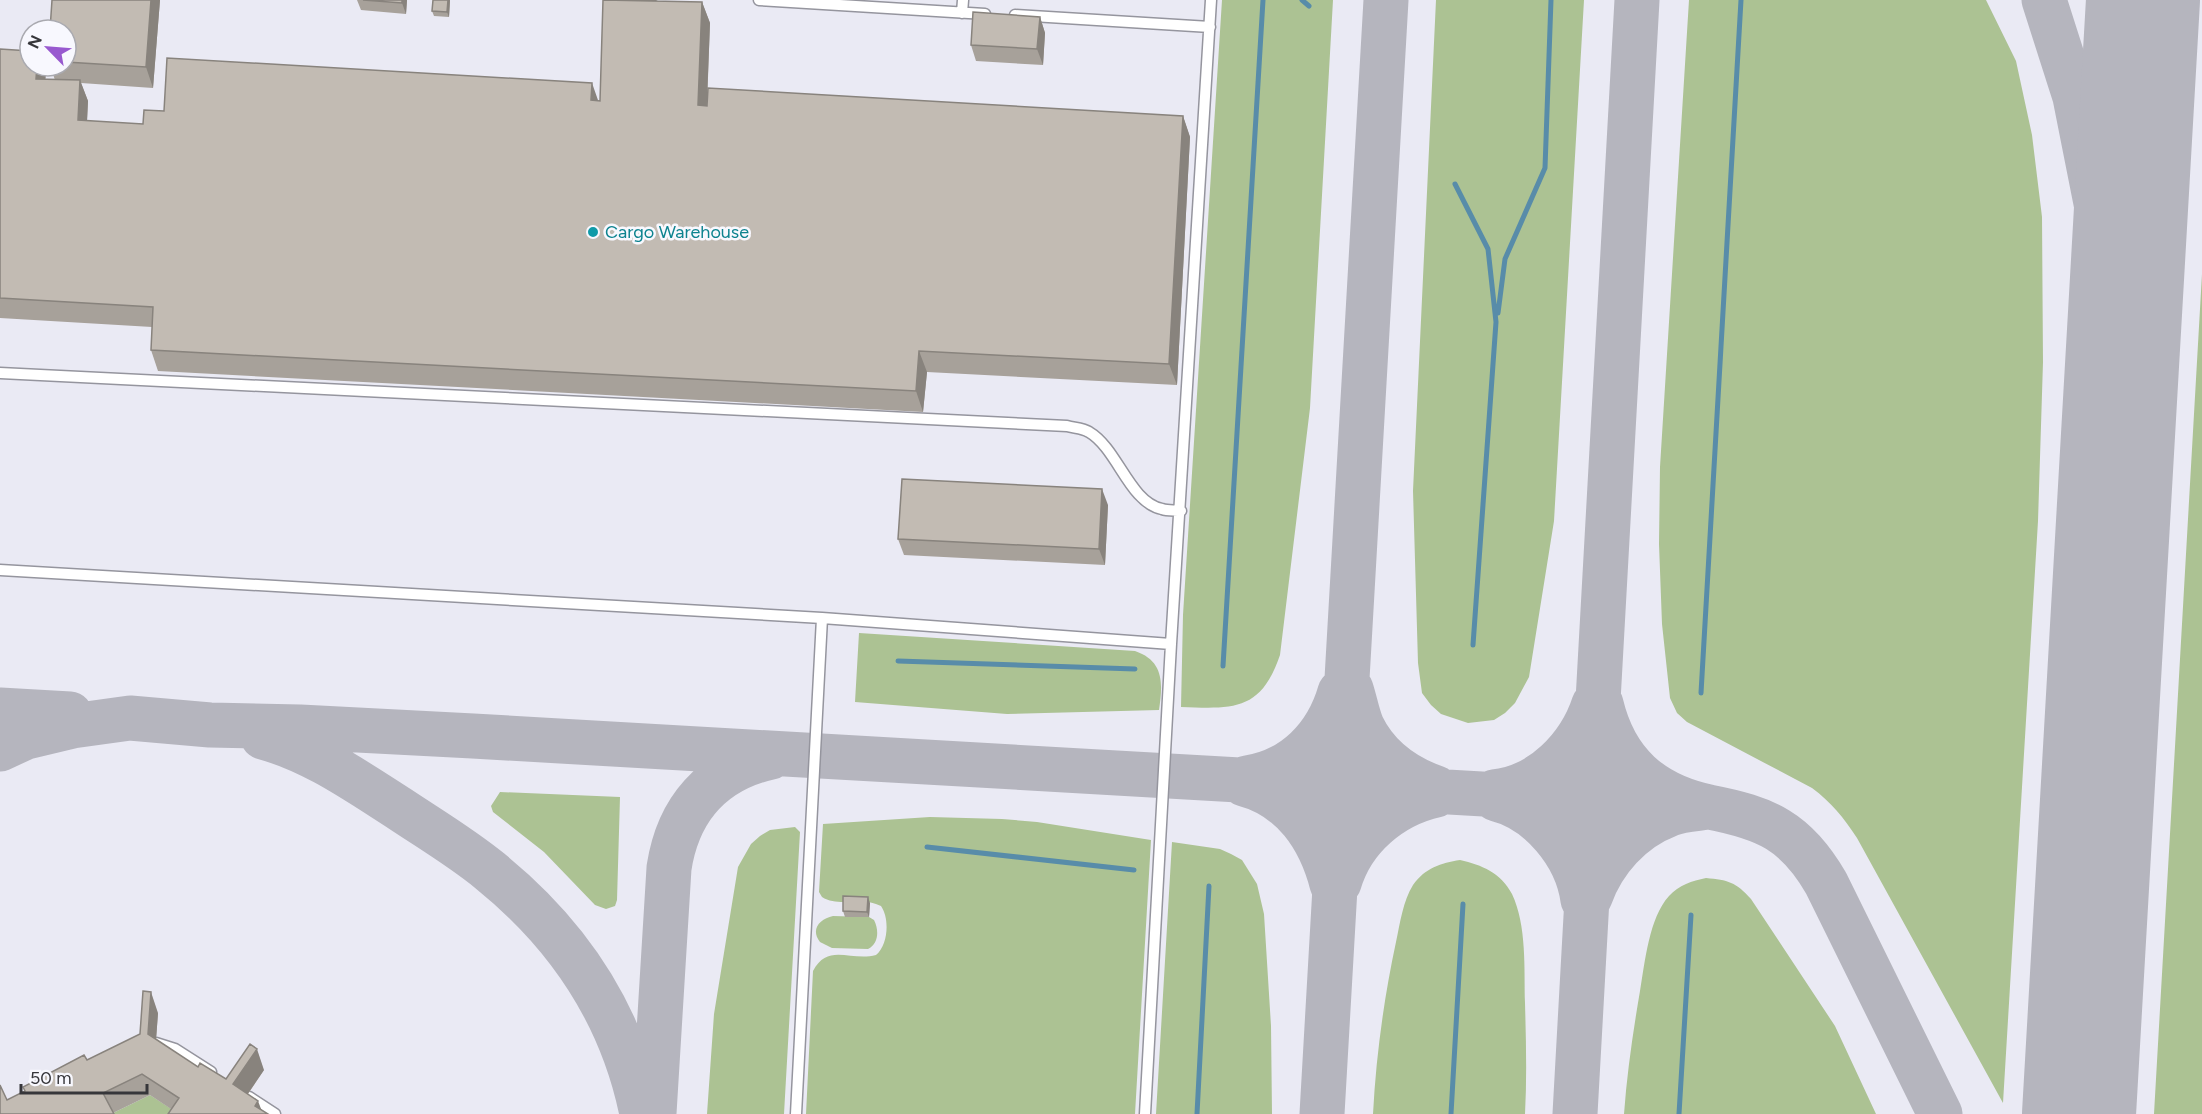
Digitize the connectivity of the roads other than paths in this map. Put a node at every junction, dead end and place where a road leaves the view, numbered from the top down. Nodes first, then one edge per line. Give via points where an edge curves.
1 (759, 0) edge
2 (963, 0) edge
3 (1211, 0) edge
4 (962, 13) junction
5 (997, 14) edge
6 (1009, 15) edge
7 (1210, 27) junction
8 (0, 373) edge
9 (1181, 510) junction
10 (0, 570) edge
11 (822, 618) junction
12 (1171, 644) junction
13 (156, 1043) edge
14 (222, 1079) edge
15 (247, 1095) edge
16 (275, 1114) edge
17 (796, 1114) edge
18 (1145, 1114) edge

1 - 4 lane
2 - 4 lane
3 - 7 lane
4 - 5 lane
6 - 7 lane
7 - 9 lane
8 - 9 lane via 1067,426 1089,431 1151,504
9 - 12 lane
10 - 11 lane
11 - 12 lane
11 - 17 lane
12 - 18 lane
13 - 14 lane via 175,1049
15 - 16 lane

